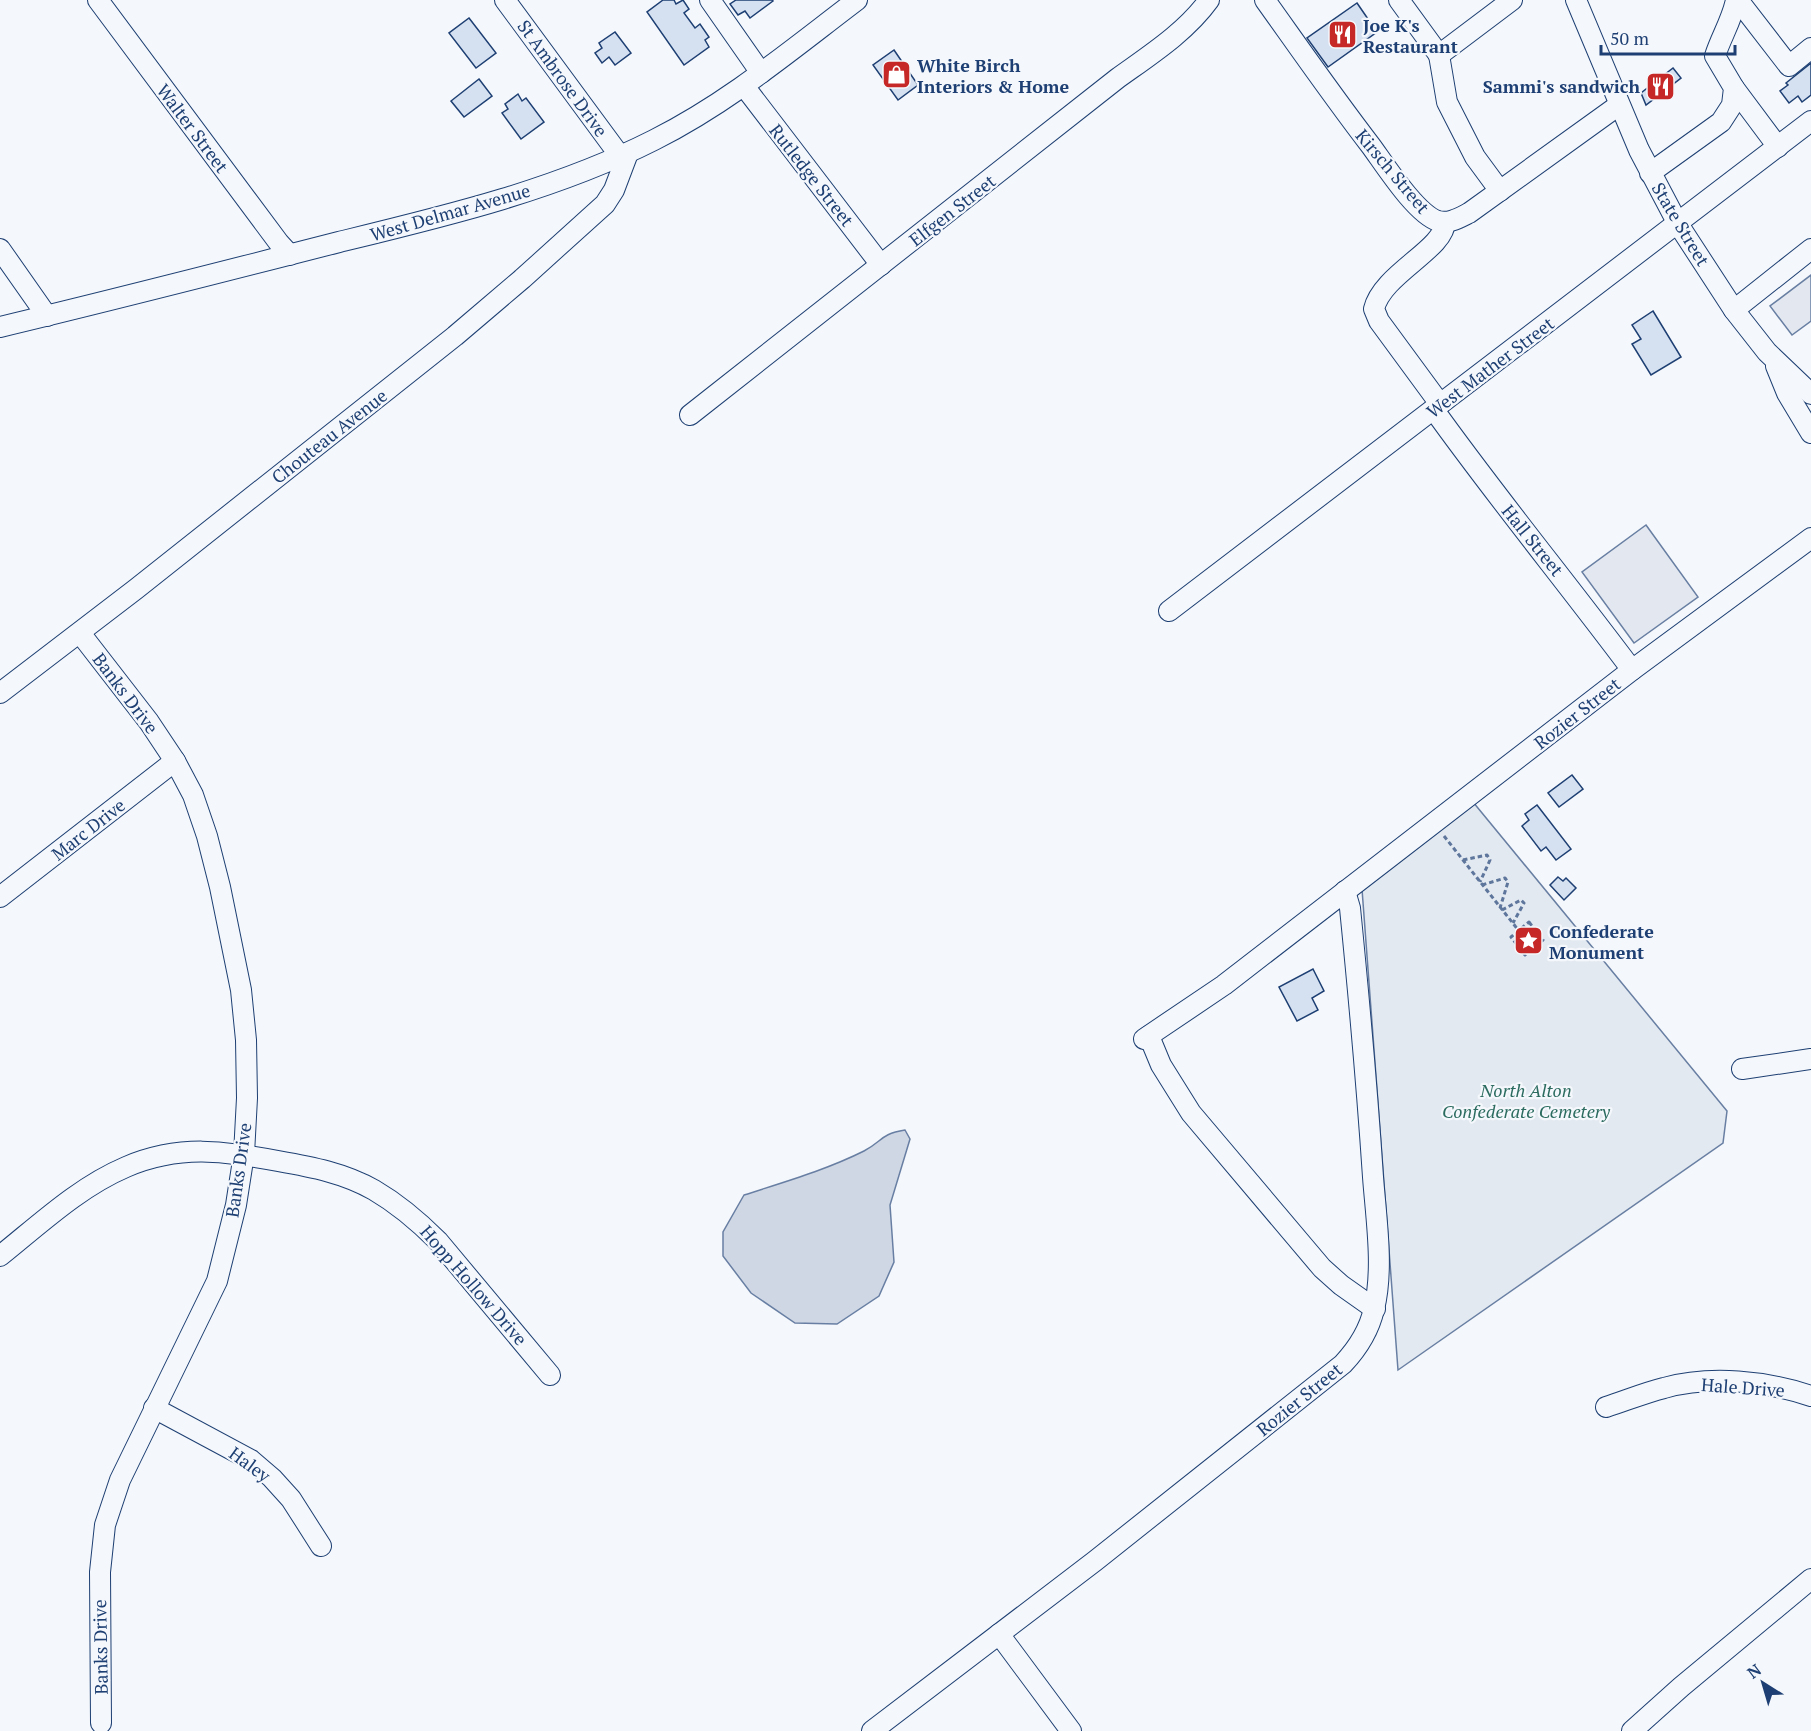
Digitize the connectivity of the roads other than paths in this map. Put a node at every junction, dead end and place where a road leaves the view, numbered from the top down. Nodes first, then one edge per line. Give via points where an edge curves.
1 (98, 0) edge
2 (506, 0) edge
3 (710, 0) edge
4 (857, 0) edge
5 (1209, 0) edge
6 (1265, 0) edge
7 (1399, 0) edge
8 (1512, 0) edge
9 (1576, 0) edge
10 (1737, 0) edge
11 (1811, 48) edge
12 (1439, 55) junction
13 (761, 73) junction
14 (744, 86) junction
15 (1734, 88) junction
16 (1619, 105) junction
17 (1811, 122) edge
18 (1778, 147) junction
19 (624, 155) junction
20 (1650, 173) junction
21 (1500, 191) junction
22 (1445, 222) junction
23 (1678, 225) junction
24 (0, 249) edge
25 (1811, 249) edge
26 (290, 255) junction
27 (881, 265) junction
28 (1734, 310) junction
29 (47, 316) junction
30 (0, 327) edge
31 (1773, 358) junction
32 (1811, 394) edge
33 (1437, 407) junction
34 (690, 415) dead end
35 (1811, 433) edge
36 (1811, 538) edge
37 (1169, 611) dead end
38 (80, 633) junction
39 (1632, 670) junction
40 (0, 693) edge
41 (175, 761) junction
42 (1345, 891) junction
43 (0, 897) edge
44 (1811, 1059) edge
45 (1742, 1069) dead end
46 (244, 1154) junction
47 (0, 1256) edge
48 (1375, 1309) junction
49 (550, 1375) dead end
50 (1811, 1396) edge
51 (1606, 1407) dead end
52 (154, 1408) junction
53 (321, 1546) dead end
54 (1811, 1579) edge
55 (999, 1634) junction
56 (101, 1723) dead end
57 (872, 1731) edge
58 (1071, 1731) edge
59 (1632, 1731) edge

1 - 26 street, Walter Street
2 - 19 street, St Ambrose Drive
3 - 13 street
4 - 13 street, West Delmar Avenue
5 - 27 street, Elfgen Street via 1163,45
6 - 22 street, Kirsch Street via 1401,187 1431,218
7 - 12 street
8 - 12 street
9 - 16 street, State Street
10 - 11 street via 1789,66
10 - 15 street via 1715,56
12 - 21 street via 1447,102 1475,157
13 - 14 street, West Delmar Avenue
14 - 19 street, West Delmar Avenue
14 - 27 street, Rutledge Street
15 - 18 street
15 - 20 street via 1732,105 1721,122
16 - 20 street, State Street
16 - 21 street, Kirsch Street
17 - 18 street, West Mather Street
18 - 23 street, West Mather Street
19 - 26 street, West Delmar Avenue via 518,194
19 - 38 street, Chouteau Avenue via 614,190 604,204 522,279
20 - 23 street, State Street
21 - 22 street, Kirsch Street via 1469,213
22 - 33 street, Hall Street via 1438,239 1393,279 1374,309
23 - 28 street, State Street
23 - 33 street, West Mather Street
24 - 29 street
25 - 28 street
26 - 29 street, West Delmar Avenue
27 - 34 street, Elfgen Street
28 - 31 street, State Street
29 - 30 street, West Delmar Avenue
31 - 32 street
31 - 35 street, State Street via 1787,393
33 - 37 street, West Mather Street
33 - 39 street, Hall Street via 1479,473
36 - 39 street, Rozier Street
38 - 40 street, Chouteau Avenue
38 - 41 street, Banks Drive
39 - 42 street, Rozier Street
41 - 43 street, Marc Drive
41 - 46 street, Banks Drive via 193,795 207,836 240,990 246,1040
42 - 48 street, Rozier Street via 1364,1046 1377,1238
42 - 48 street, Rozier Street via 1224,985 1146,1037 1174,1089 1209,1136 1322,1268
44 - 45 street
46 - 47 street, Hopp Hollow Drive via 181,1152 127,1167 99,1180
46 - 49 street, Hopp Hollow Drive via 320,1168 372,1189 396,1204 438,1241
46 - 52 street, Banks Drive via 217,1281
48 - 55 street, Rozier Street via 1367,1332 1343,1364
50 - 51 street, Hale Drive via 1759,1384 1721,1381 1664,1387
52 - 53 street, Haley via 250,1460 272,1478 291,1499
52 - 56 street, Banks Drive via 111,1502 101,1548
54 - 59 street
55 - 57 street, Rozier Street
55 - 58 street

